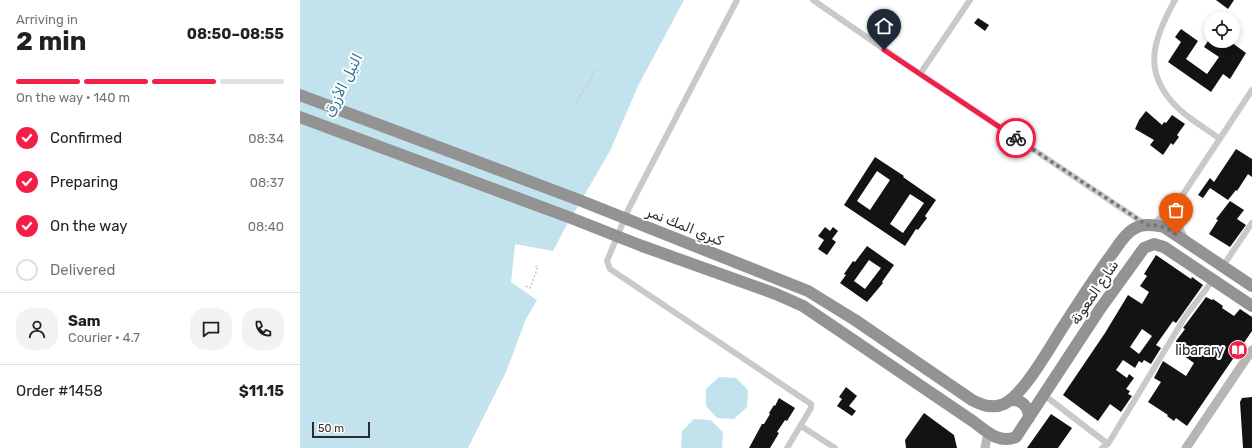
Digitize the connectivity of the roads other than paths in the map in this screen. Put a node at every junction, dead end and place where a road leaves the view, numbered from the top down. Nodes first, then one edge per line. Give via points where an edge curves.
1 (737, 0) edge
2 (813, 0) edge
3 (970, 0) edge
4 (1175, 0) edge
5 (920, 74) junction
6 (1252, 90) edge
7 (300, 95) edge
8 (300, 117) edge
9 (1220, 139) junction
10 (1178, 202) junction
11 (1252, 223) edge
12 (1150, 225) junction
13 (1189, 244) junction
14 (1223, 266) junction
15 (1213, 280) junction
16 (1252, 286) edge
17 (1252, 306) edge
18 (1252, 350) edge
19 (1029, 378) joint
20 (1044, 395) junction
21 (1010, 400) junction
22 (1029, 418) junction
23 (801, 426) junction
24 (988, 433) junction
25 (1016, 437) junction
26 (1108, 444) junction
27 (787, 448) edge
28 (834, 448) edge
29 (985, 448) edge
30 (1008, 448) edge
31 (1102, 448) edge
32 (1186, 448) edge

1 - 23 street via 629,208 607,261 610,269 811,404
2 - 5 street
3 - 5 street
4 - 9 street via 1161,27 1155,46 1154,65 1158,81 1180,110
5 - 12 street
6 - 9 street
7 - 21 highway, كبري المك نمر via 652,228 808,291 977,403 998,406
8 - 24 highway via 803,306
9 - 10 street
10 - 12 street
10 - 13 street via 1179,227
11 - 14 street
12 - 13 highway via 1164,227
12 - 19 highway, شارع المعونة via 1140,226 1125,237 1103,265
13 - 14 highway
14 - 16 highway
15 - 17 highway, شارع المعونة
15 - 20 highway, شارع المعونة via 1164,247 1154,244 1144,248 1100,309
15 - 26 street via 1185,318
18 - 32 street
19 - 21 highway, كبري المك نمر via 1017,395
20 - 22 highway, شارع المعونة
20 - 26 street
21 - 22 highway via 1024,404
22 - 25 highway, شارع المعونة
23 - 27 street
23 - 28 street
24 - 25 highway via 1002,439
24 - 29 street
25 - 30 street
26 - 31 street

